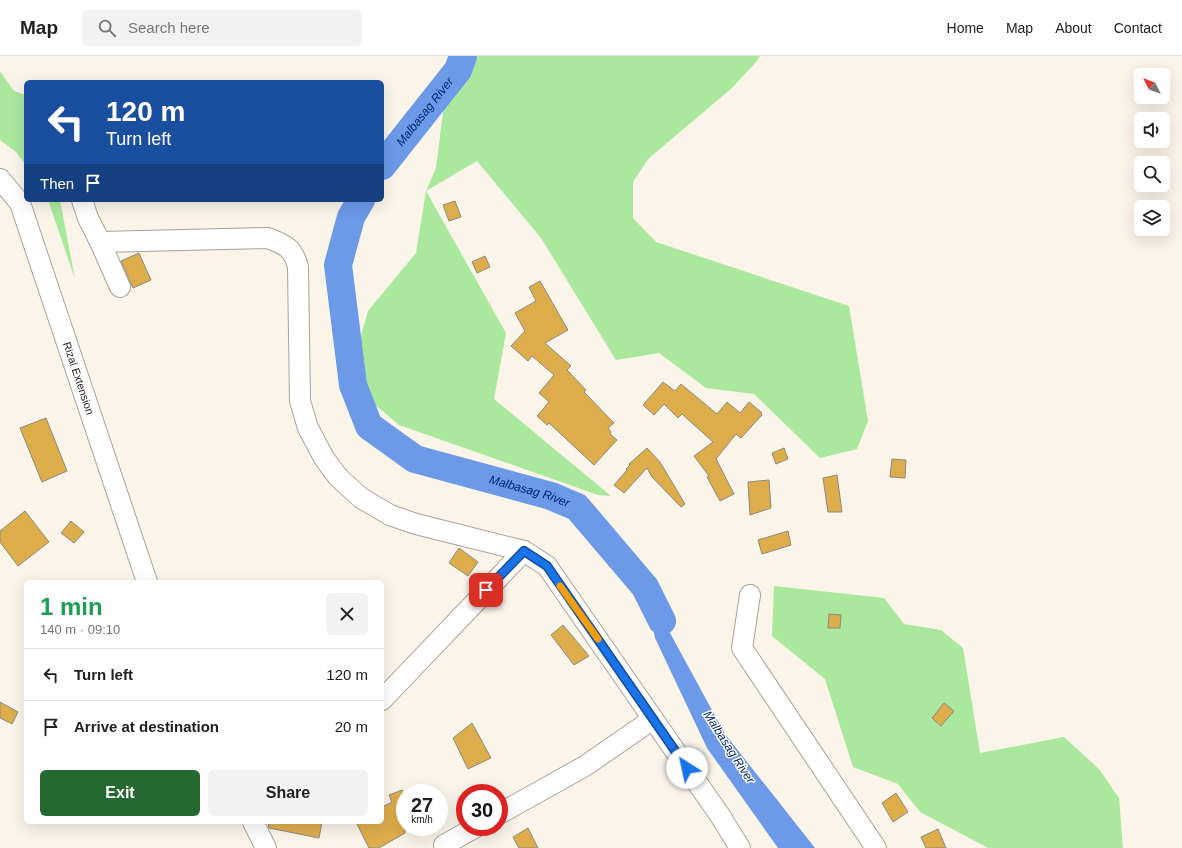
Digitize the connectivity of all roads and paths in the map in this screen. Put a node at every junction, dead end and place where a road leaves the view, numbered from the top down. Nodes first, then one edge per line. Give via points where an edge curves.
1 (0, 179) edge
2 (83, 202) edge
3 (100, 242) junction
4 (120, 287) dead end
5 (524, 551) junction
6 (146, 580) edge
7 (750, 595) dead end
8 (384, 698) edge
9 (652, 718) junction
10 (508, 809) edge
11 (254, 824) edge
12 (460, 836) edge
13 (444, 845) dead end
14 (266, 848) edge
15 (740, 848) edge
16 (876, 848) edge

1 - 6 street, Rizal Extension via 20,203
2 - 3 street
3 - 4 street
3 - 5 street via 268,238 282,244 295,255 298,267 300,401 308,428 324,458 338,477 361,498 390,515
5 - 8 street
5 - 9 street via 547,566
7 - 16 street via 742,648
9 - 10 street via 585,766
9 - 15 street
11 - 14 street
12 - 13 street

